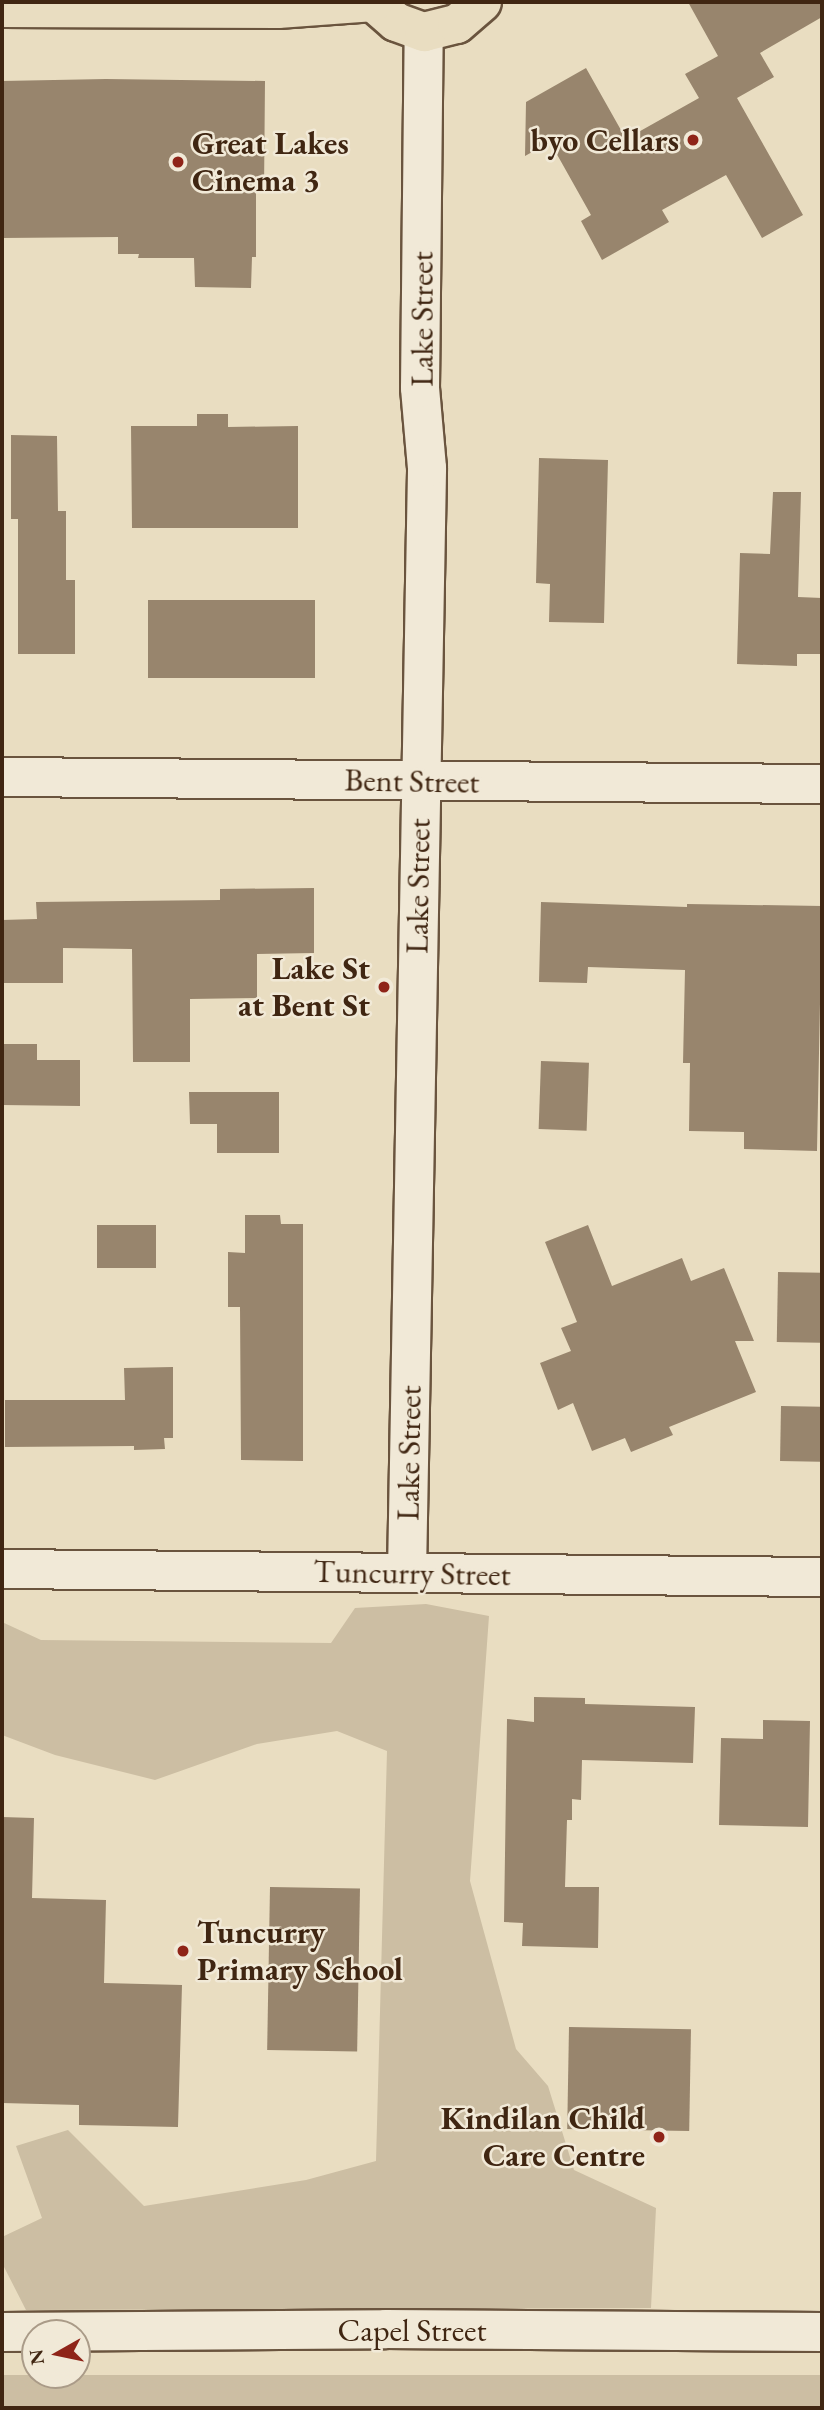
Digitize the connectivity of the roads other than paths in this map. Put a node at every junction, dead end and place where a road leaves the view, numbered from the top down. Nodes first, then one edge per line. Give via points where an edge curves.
1 (374, 2) edge
2 (482, 2) edge
3 (2, 8) edge
4 (424, 32) junction
5 (2, 777) edge
6 (419, 781) junction
7 (822, 784) edge
8 (2, 1569) edge
9 (407, 1573) junction
10 (822, 1577) edge
11 (2, 2332) edge
12 (822, 2332) edge

1 - 3 main road via 278,9
1 - 4 main road via 396,22
2 - 4 main road via 457,24
4 - 6 street, Lake Street via 420,388 427,468
5 - 6 street, Bent Street
6 - 7 street, Bent Street
6 - 9 street, Lake Street
8 - 9 street, Tuncurry Street
9 - 10 street, Tuncurry Street
11 - 12 street, Capel Street

